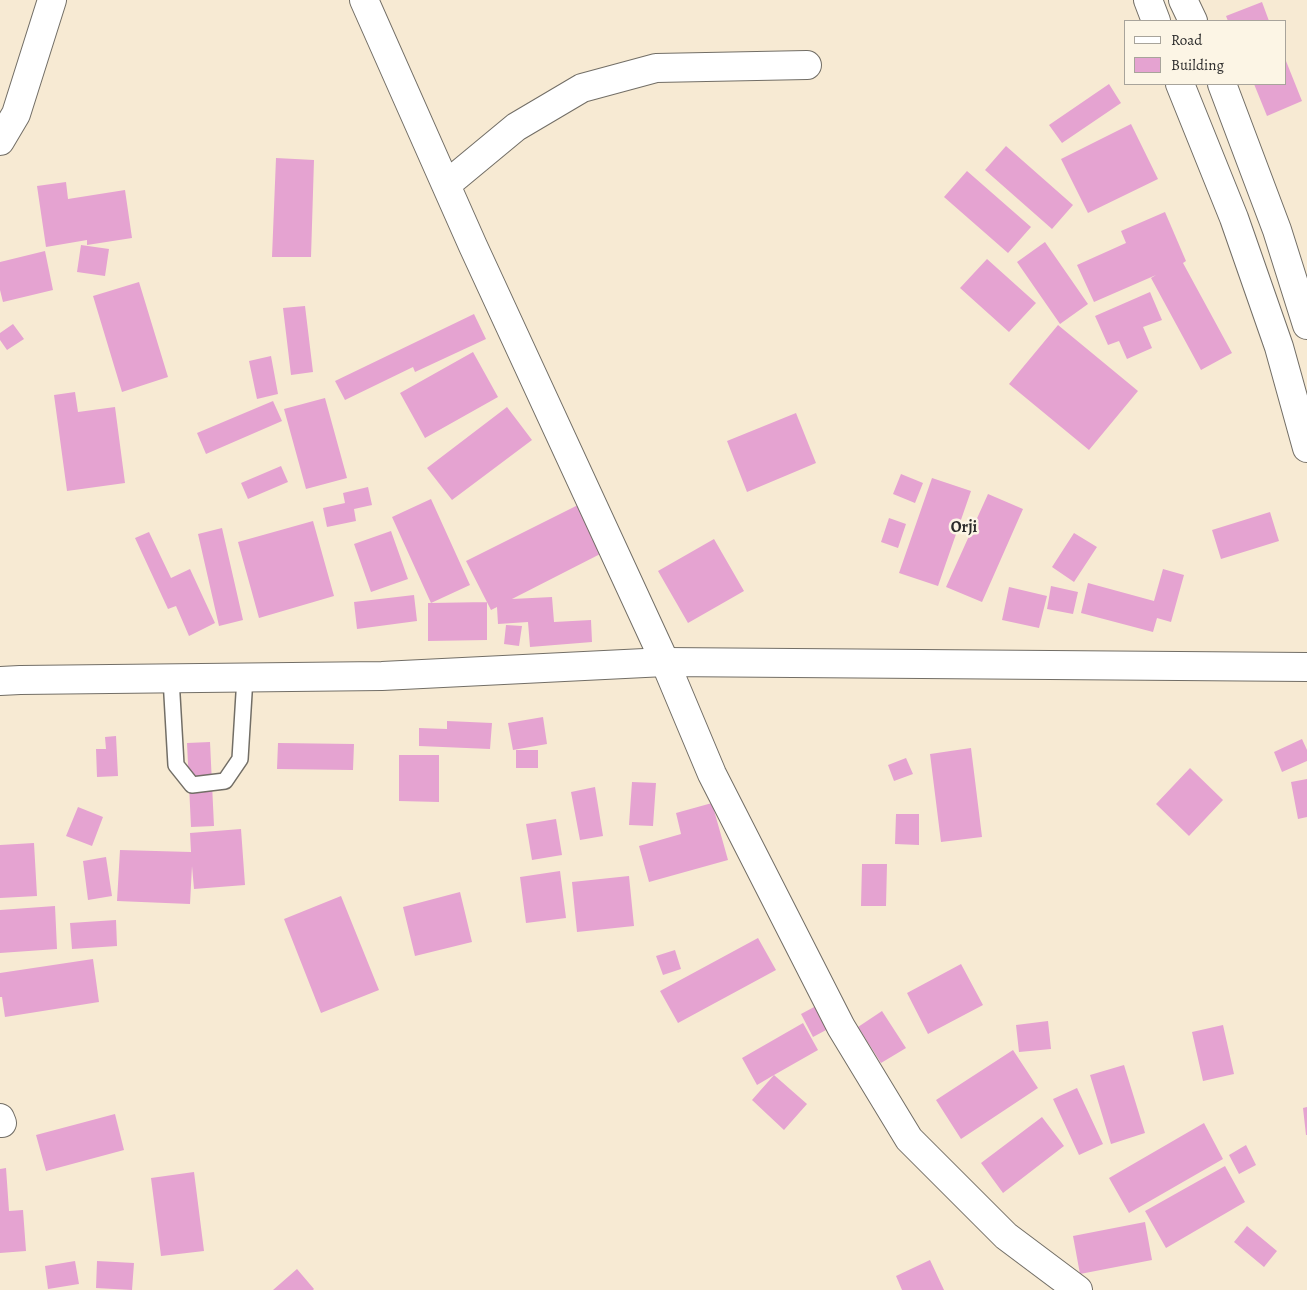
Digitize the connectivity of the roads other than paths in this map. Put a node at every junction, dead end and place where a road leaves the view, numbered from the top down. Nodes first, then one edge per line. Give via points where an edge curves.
1 (52, 0) edge
2 (364, 0) edge
3 (1148, 0) edge
4 (1183, 0) edge
5 (1156, 20) edge
6 (1193, 20) edge
7 (806, 65) dead end
8 (1180, 85) edge
9 (1222, 85) edge
10 (0, 141) edge
11 (446, 185) junction
12 (1307, 326) edge
13 (1307, 448) edge
14 (665, 662) junction
15 (1307, 667) edge
16 (245, 677) junction
17 (171, 678) junction
18 (0, 681) edge
19 (1078, 1290) edge

1 - 10 street via 16,114
2 - 11 street
3 - 5 street
4 - 6 street
7 - 11 street via 656,68 582,88 516,127
8 - 13 street via 1237,227 1278,346
9 - 12 street via 1277,230
11 - 14 street
14 - 15 street
14 - 16 street via 382,676
14 - 19 street via 712,774 770,890 841,1027 909,1139 1006,1236
16 - 17 street
16 - 17 lane via 240,759 225,781 192,785 176,765
17 - 18 street

